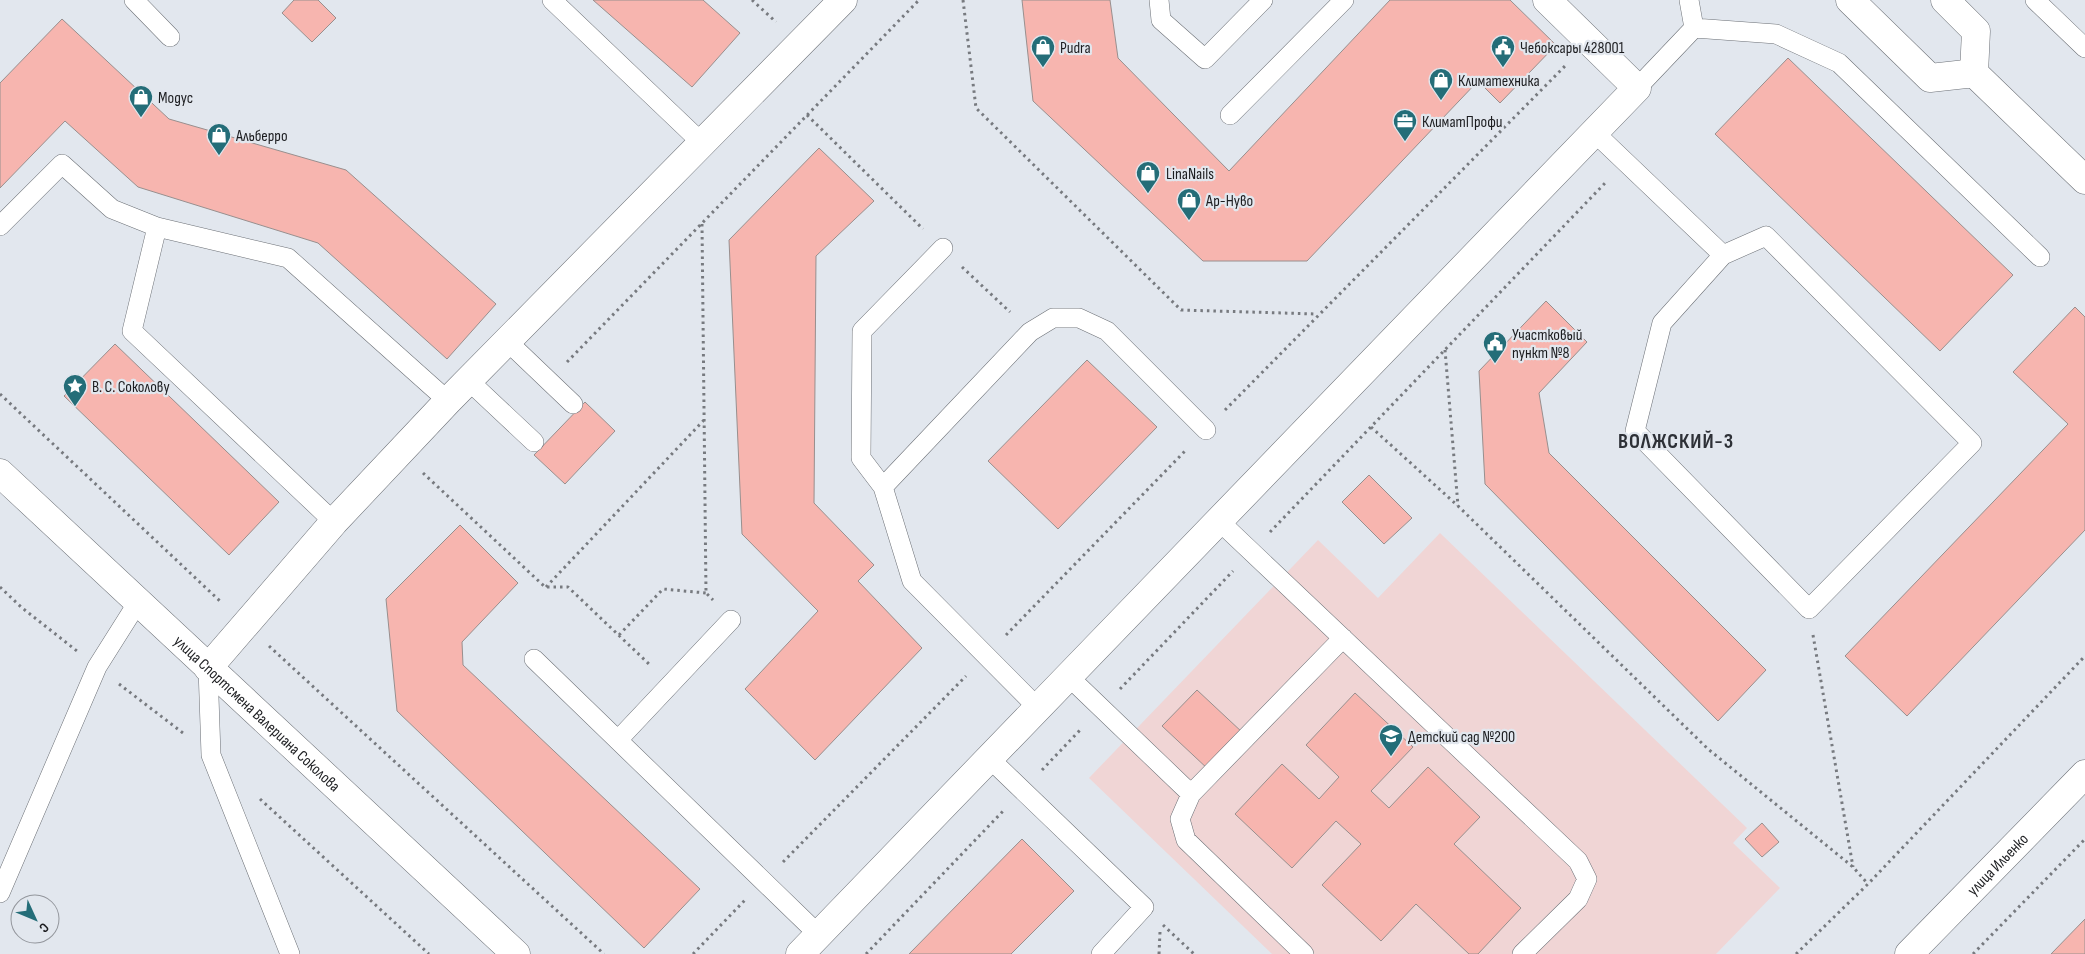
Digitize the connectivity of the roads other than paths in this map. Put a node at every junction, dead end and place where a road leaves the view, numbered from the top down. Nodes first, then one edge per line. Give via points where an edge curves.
1 (134, 0) edge
2 (552, 0) edge
3 (843, 0) edge
4 (1158, 0) edge
5 (1263, 0) edge
6 (1344, 0) edge
7 (1547, 0) edge
8 (1689, 0) edge
9 (1850, 0) edge
10 (1945, 0) edge
11 (2035, 0) edge
12 (1694, 28) junction
13 (170, 37) dead end
14 (2085, 48) edge
15 (1975, 73) junction
16 (1636, 88) junction
17 (1230, 115) dead end
18 (1594, 132) junction
19 (702, 143) junction
20 (2085, 180) edge
21 (0, 226) edge
22 (157, 228) junction
23 (942, 248) road end
24 (1723, 255) junction
25 (2040, 257) dead end
26 (507, 341) junction
27 (468, 381) junction
28 (448, 401) junction
29 (573, 404) dead end
30 (1206, 430) road end
31 (534, 442) dead end
32 (0, 473) edge
33 (883, 487) junction
34 (1218, 520) junction
35 (334, 522) junction
36 (138, 602) junction
37 (731, 620) road end
38 (1343, 638) junction
39 (534, 659) dead end
40 (208, 668) junction
41 (1068, 676) junction
42 (1038, 708) junction
43 (618, 740) junction
44 (989, 758) junction
45 (2082, 783) edge
46 (1192, 794) junction
47 (0, 894) edge
48 (819, 935) junction
49 (290, 954) edge
50 (516, 954) edge
51 (800, 954) edge
52 (1101, 954) edge
53 (1304, 954) edge
54 (1522, 954) edge
55 (1909, 954) edge

1 - 13 lane
2 - 19 lane
3 - 19 street
4 - 5 lane via 1161,20 1205,59
6 - 17 lane
7 - 16 street
8 - 12 lane
9 - 15 street via 1930,78
10 - 15 street via 1976,31
11 - 14 lane
12 - 16 lane
12 - 25 lane via 1776,34 1840,62
15 - 20 street
16 - 18 street
18 - 24 lane
18 - 34 street
19 - 26 street
21 - 22 lane via 62,164 112,209
22 - 28 lane via 288,258
22 - 35 lane via 132,331
23 - 33 lane via 862,331 861,458
24 - 24 lane via 1766,236 1972,443 1809,609 1635,431 1662,323
26 - 27 street
26 - 29 lane
27 - 28 street
27 - 31 lane
28 - 35 street
30 - 33 lane via 1107,331 1079,318 1054,318 1030,332
32 - 36 street, улица Спортсмена Валериана Соколова
33 - 42 lane via 912,580
34 - 38 lane
34 - 41 street
35 - 40 street
36 - 40 street, улица Спортсмена Валериана Соколова
36 - 47 lane via 97,667
37 - 43 lane
38 - 46 lane
38 - 54 lane via 1578,862 1587,879 1578,899
39 - 43 lane
40 - 49 lane via 211,755
40 - 50 street, улица Спортсмена Валериана Соколова
41 - 42 street
41 - 46 lane
42 - 44 street
43 - 48 lane
44 - 48 street
44 - 52 lane via 1144,908
45 - 55 street, улица Ильенко
46 - 53 lane via 1180,819 1186,840
48 - 51 street

